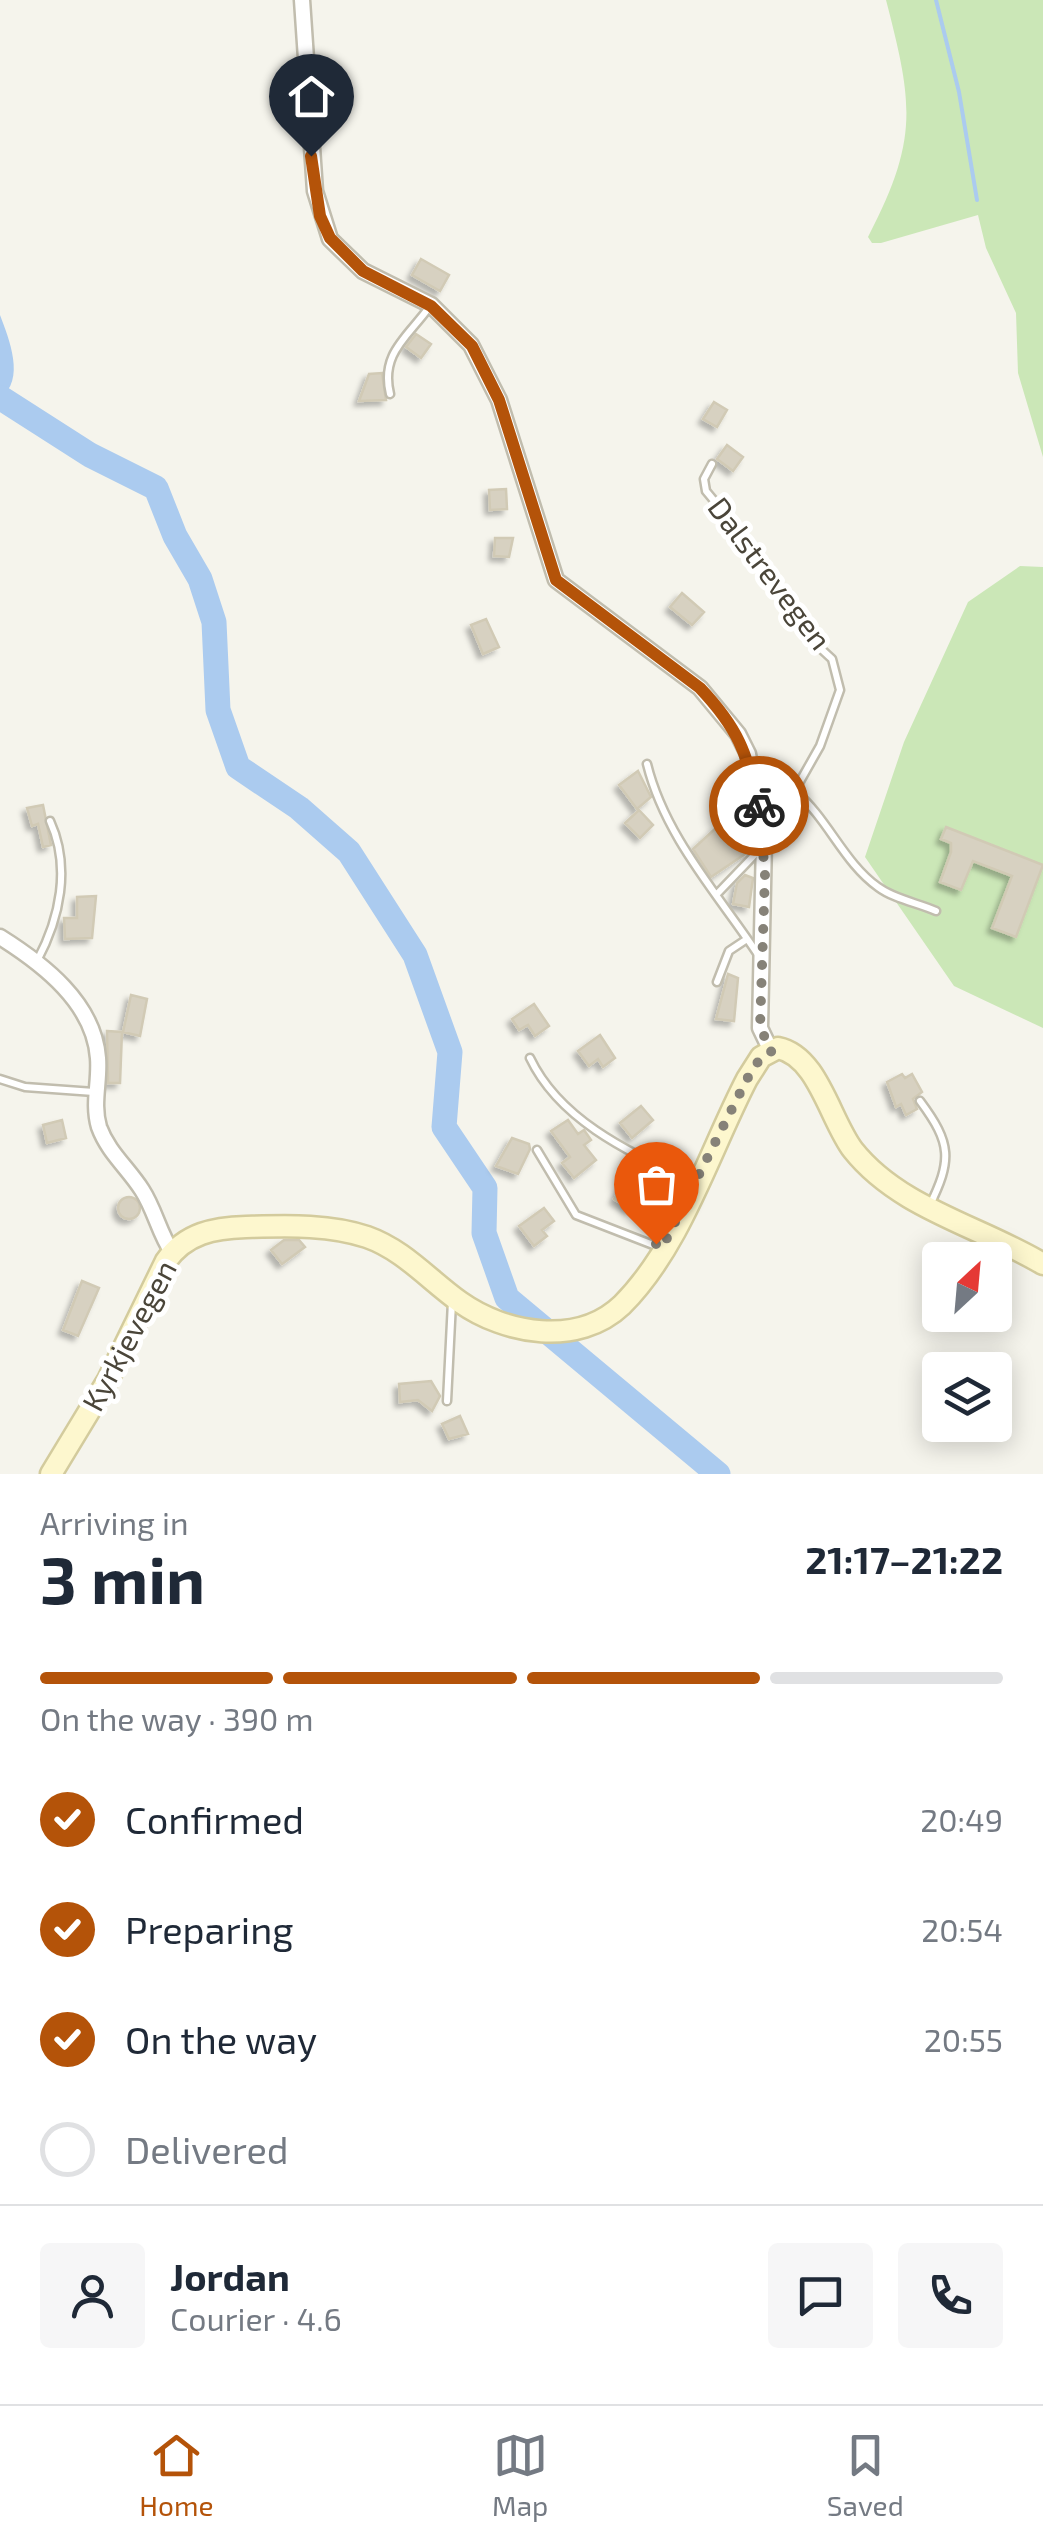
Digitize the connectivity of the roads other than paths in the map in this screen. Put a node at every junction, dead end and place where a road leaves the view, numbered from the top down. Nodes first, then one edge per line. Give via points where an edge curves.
1 (302, 0) edge
2 (431, 306) junction
3 (390, 394) dead end
4 (712, 464) dead end
5 (648, 764) dead end
6 (796, 792) junction
7 (50, 821) dead end
8 (764, 846) junction
9 (718, 894) junction
10 (936, 912) dead end
11 (0, 937) edge
12 (747, 938) junction
13 (37, 960) junction
14 (761, 962) junction
15 (716, 982) dead end
16 (772, 1051) junction
17 (530, 1058) dead end
18 (0, 1079) edge
19 (95, 1093) junction
20 (920, 1102) dead end
21 (537, 1150) dead end
22 (696, 1183) junction
23 (929, 1208) junction
24 (662, 1248) junction
25 (172, 1252) junction
26 (1043, 1264) edge
27 (452, 1296) junction
28 (446, 1401) dead end
29 (51, 1474) edge

1 - 2 street, Dalstrevegen via 315,192 330,238 363,271
2 - 3 lane via 392,351 386,371
2 - 8 street, Dalstrevegen via 464,337 488,378 556,580 720,709 748,754
4 - 6 lane, Dalstrevegen via 706,491 839,674 834,712
5 - 9 lane via 658,805
6 - 8 lane, Dalstrevegen
6 - 10 lane via 864,876 882,891
7 - 13 lane via 61,891
8 - 9 lane, Dalstrevegen
8 - 14 street, Dalstrevegen
9 - 12 lane
11 - 13 street
12 - 14 lane
12 - 15 lane via 729,950
13 - 19 street via 86,1018 98,1058
14 - 16 street, Dalstrevegen via 760,1028
16 - 22 main road, Kyrkjevegen via 747,1079
16 - 23 main road via 801,1057 850,1147 892,1189
17 - 22 lane via 549,1088 598,1132
18 - 19 lane
19 - 25 street via 100,1131 144,1192
20 - 23 lane via 947,1156
21 - 24 lane via 576,1215
22 - 24 main road, Kyrkjevegen
23 - 26 main road
24 - 27 main road, Kyrkjevegen via 622,1304 594,1324 571,1330 502,1323
25 - 27 main road, Kyrkjevegen via 206,1231 336,1230 398,1252
25 - 29 main road, Kyrkjevegen via 108,1380
27 - 28 lane

